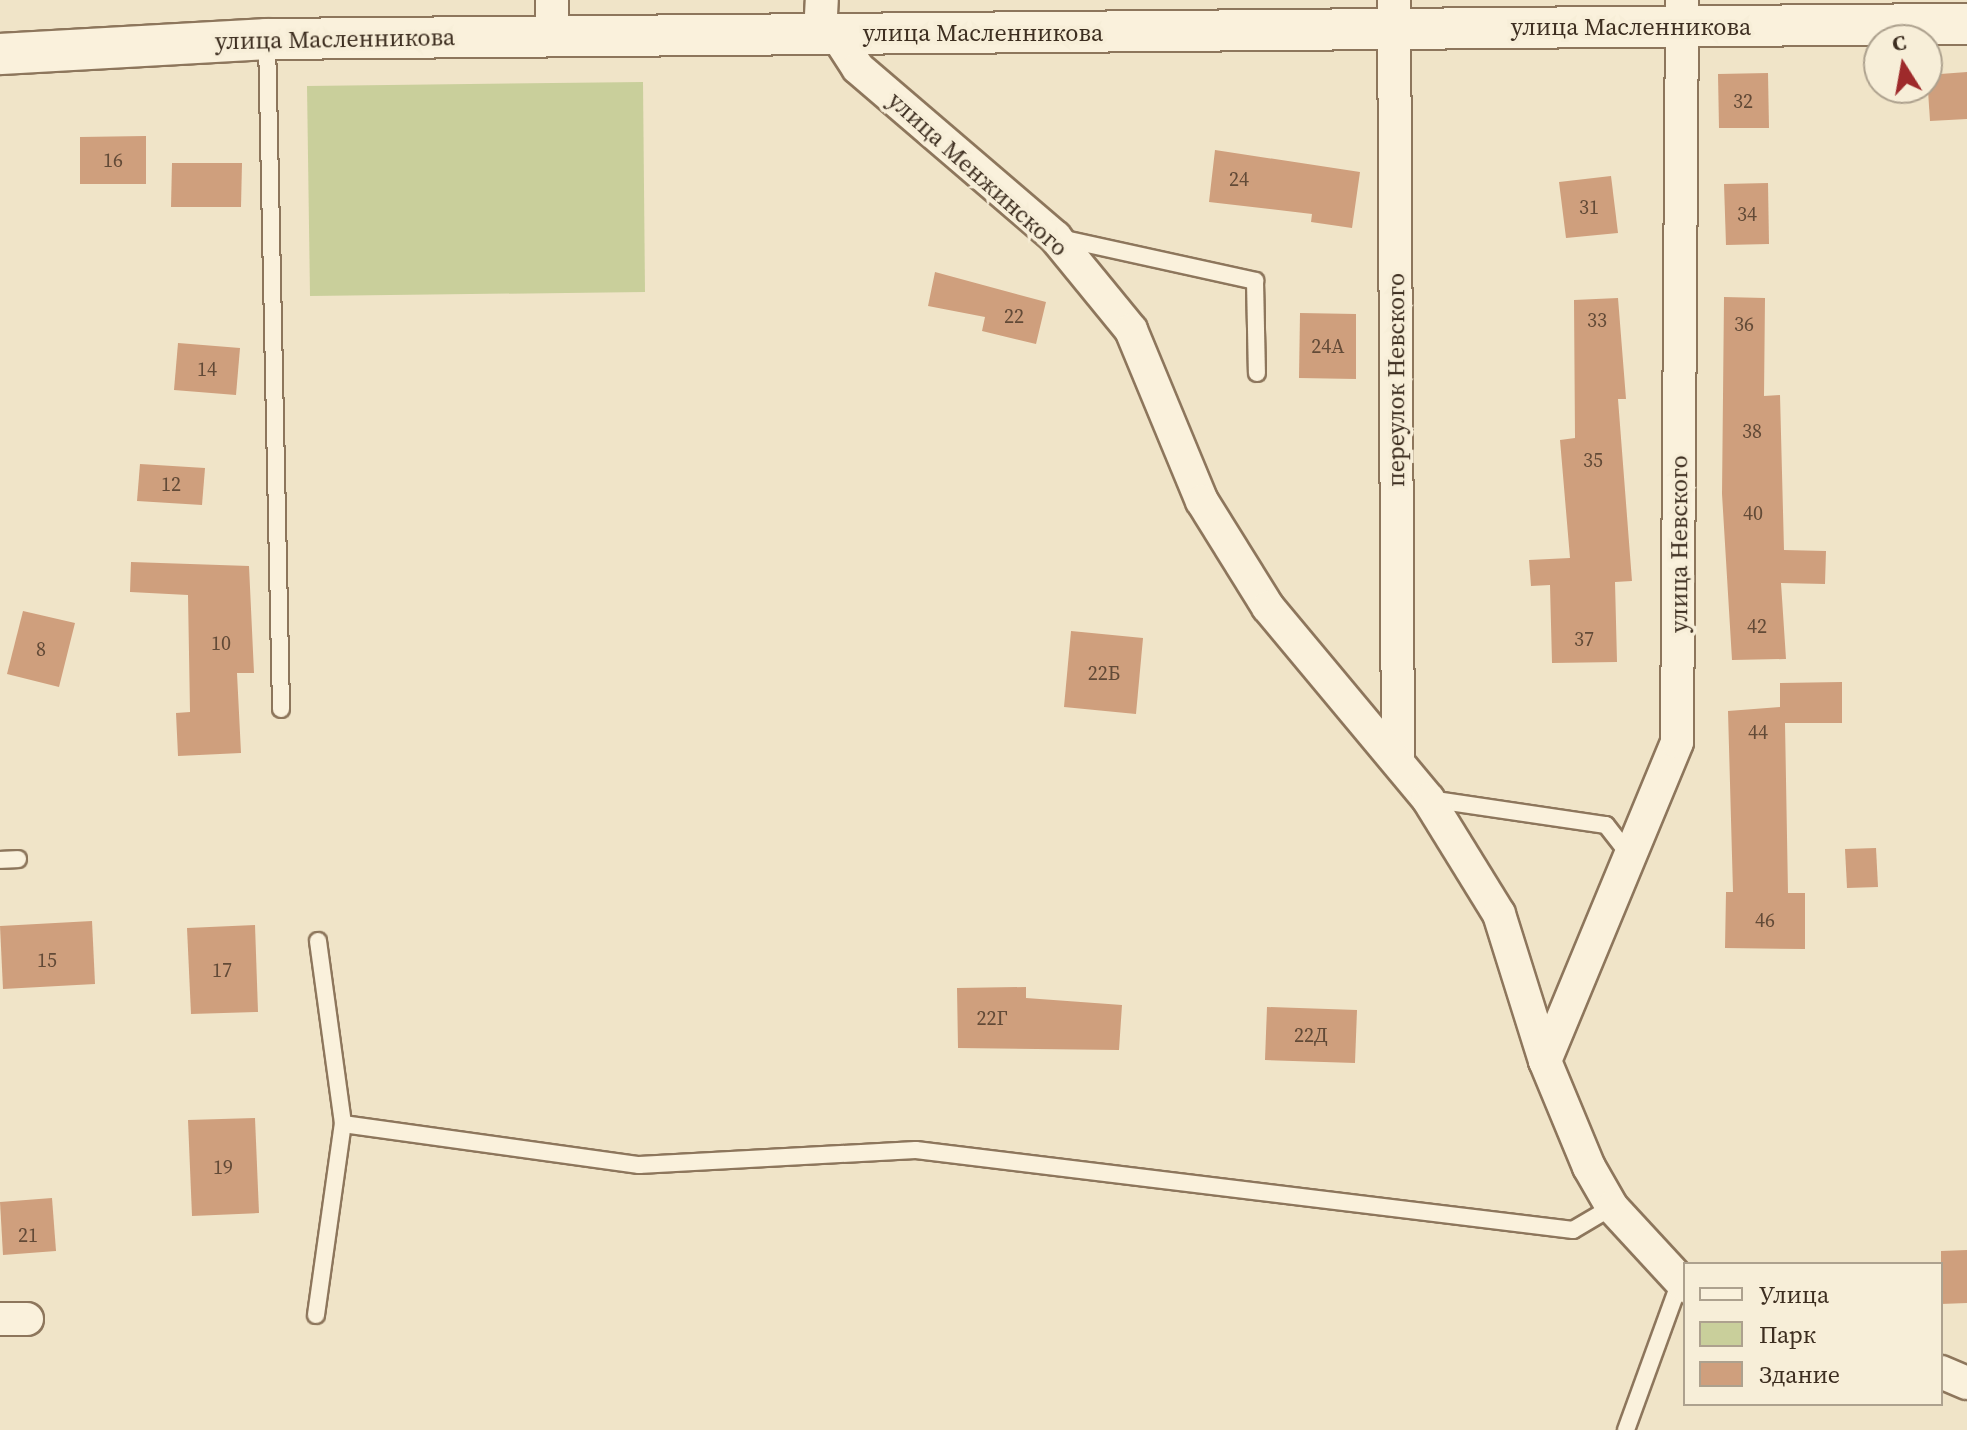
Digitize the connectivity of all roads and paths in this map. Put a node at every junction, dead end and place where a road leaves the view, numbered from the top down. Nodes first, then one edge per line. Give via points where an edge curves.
1 (1395, 13) edge
2 (1682, 13) edge
3 (552, 18) edge
4 (826, 23) edge
5 (1967, 24) edge
6 (266, 39) junction
7 (0, 54) edge
8 (1055, 237) junction
9 (1257, 373) dead end
10 (281, 709) dead end
11 (1398, 760) junction
12 (1428, 799) junction
13 (1631, 857) junction
14 (18, 859) dead end
15 (0, 860) edge
16 (318, 941) dead end
17 (1545, 1061) junction
18 (343, 1124) junction
19 (1612, 1207) junction
20 (1682, 1284) edge
21 (316, 1315) dead end
22 (1943, 1373) edge
23 (1967, 1383) edge
24 (1626, 1430) edge

1 - 2 street, улица Масленникова
1 - 4 street, улица Масленникова
1 - 11 street, переулок Невского
2 - 5 street, улица Масленникова
2 - 13 street, улица Невского via 1677,742
3 - 4 street, улица Масленникова
3 - 6 street, улица Масленникова
4 - 8 street, улица Менжинского via 858,68
6 - 7 street, улица Масленникова
6 - 10 lane
8 - 9 lane via 1255,281
8 - 11 street, улица Менжинского via 1131,330 1202,501 1268,607
11 - 12 street, улица Менжинского
12 - 13 lane via 1606,825
12 - 17 street, улица Менжинского via 1499,914
13 - 17 street, улица Невского
14 - 15 lane
16 - 18 lane
17 - 19 street, улица Менжинского
18 - 19 lane via 639,1165 916,1150 1573,1230
18 - 21 lane
19 - 20 street, улица Менжинского
20 - 24 lane
22 - 23 street

